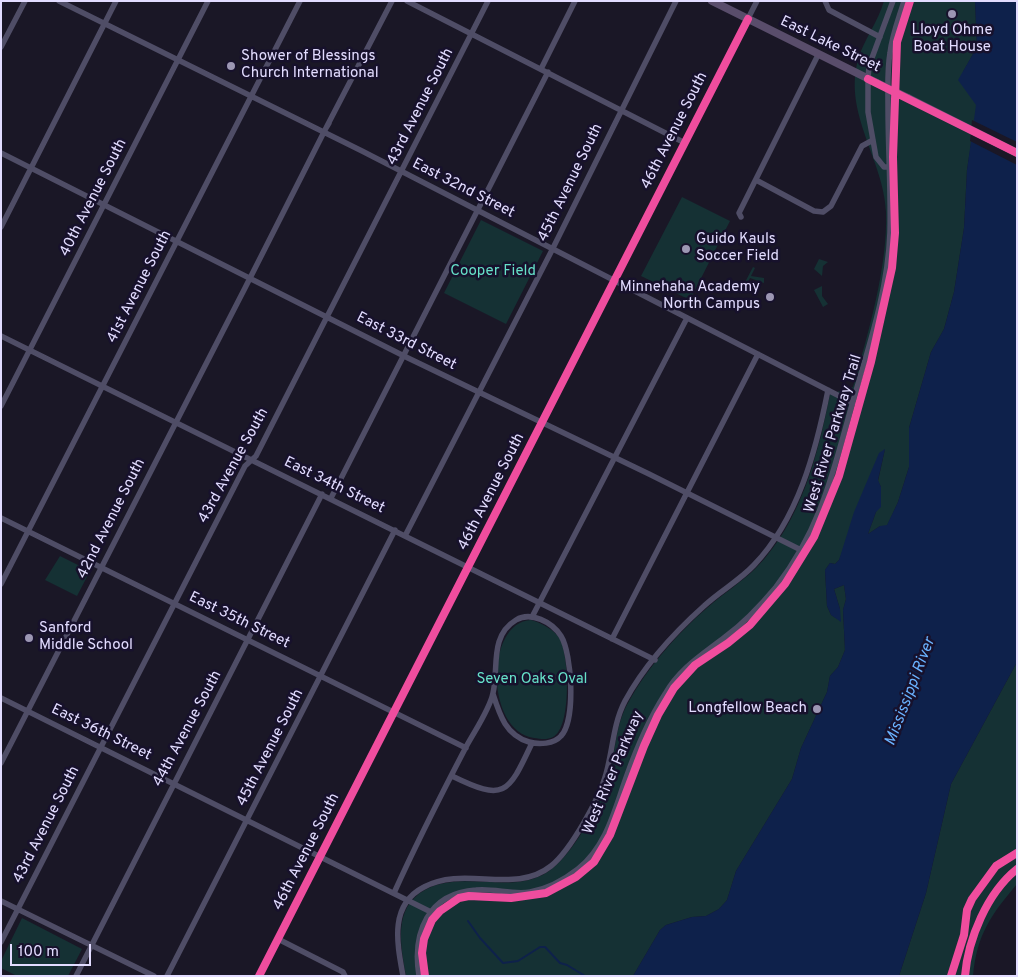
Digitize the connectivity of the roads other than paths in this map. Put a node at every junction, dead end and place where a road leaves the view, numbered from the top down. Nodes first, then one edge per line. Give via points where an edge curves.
1 (25, 1) edge
2 (60, 1) edge
3 (116, 1) edge
4 (208, 1) edge
5 (300, 1) edge
6 (392, 1) edge
7 (407, 1) edge
8 (488, 1) edge
9 (575, 1) edge
10 (676, 1) edge
11 (712, 1) edge
12 (757, 1) edge
13 (824, 1) edge
14 (894, 1) edge
15 (904, 1) edge
16 (748, 19) junction
17 (104, 24) junction
18 (472, 34) junction
19 (880, 37) junction
20 (1, 48) edge
21 (818, 55) junction
22 (178, 60) junction
23 (541, 69) junction
24 (548, 72) junction
25 (868, 79) junction
26 (252, 96) junction
27 (622, 110) junction
28 (326, 128) junction
29 (873, 140) junction
30 (685, 143) junction
31 (1, 153) edge
32 (1017, 154) edge
33 (889, 167) junction
34 (32, 168) junction
35 (402, 172) junction
36 (756, 180) junction
37 (105, 204) junction
38 (478, 210) junction
39 (740, 217) dead end
40 (1, 227) edge
41 (178, 241) junction
42 (552, 248) junction
43 (614, 281) junction
44 (248, 282) junction
45 (328, 317) junction
46 (687, 318) junction
47 (1, 336) edge
48 (30, 350) junction
49 (758, 354) junction
50 (403, 356) junction
51 (103, 387) junction
52 (828, 390) junction
53 (480, 393) junction
54 (853, 403) junction
55 (1, 406) edge
56 (176, 423) junction
57 (543, 423) junction
58 (614, 457) junction
59 (252, 460) junction
60 (686, 493) junction
61 (322, 494) junction
62 (331, 498) junction
63 (1, 518) edge
64 (395, 530) junction
65 (29, 531) junction
66 (405, 536) junction
67 (776, 538) junction
68 (801, 550) junction
69 (102, 567) junction
70 (469, 568) junction
71 (1, 584) edge
72 (540, 602) junction
73 (175, 603) junction
74 (532, 617) junction
75 (249, 639) junction
76 (612, 639) junction
77 (655, 660) junction
78 (322, 676) junction
79 (494, 694) junction
80 (1, 698) edge
81 (28, 711) junction
82 (394, 712) junction
83 (532, 743) junction
84 (100, 747) junction
85 (466, 748) junction
86 (1, 763) edge
87 (452, 776) junction
88 (174, 783) junction
89 (248, 820) junction
90 (320, 856) junction
91 (1017, 869) edge
92 (394, 893) junction
93 (407, 900) junction
94 (1, 901) edge
95 (18, 909) junction
96 (431, 912) junction
97 (278, 939) junction
98 (1, 942) edge
99 (91, 945) junction
100 (76, 976) edge
101 (154, 976) edge
102 (167, 976) edge
103 (259, 976) edge
104 (345, 976) edge
105 (403, 976) edge
106 (419, 976) edge
107 (965, 976) edge

1 - 20 street
2 - 17 street, East 32nd Street
3 - 17 street
4 - 22 street, 40th Avenue South
5 - 26 street, 41st Avenue South
6 - 28 street, 42nd Avenue South
7 - 18 street
8 - 18 street, 43rd Avenue South
9 - 23 street
10 - 27 street, 45th Avenue South
11 - 16 main road, East Lake Street
12 - 16 street, 46th Avenue South
13 - 19 street via 829,10
14 - 19 street
15 - 33 street, West River Parkway via 889,55
16 - 21 main road, East Lake Street
16 - 30 street, 46th Avenue South
17 - 22 street, East 32nd Street
17 - 34 street
18 - 23 street
18 - 35 street, 43rd Avenue South
19 - 25 street via 869,66
21 - 25 main road, East Lake Street
21 - 36 street
22 - 26 street, East 32nd Street
22 - 37 street, 40th Avenue South
23 - 24 street
24 - 27 street
24 - 38 street
25 - 29 street via 867,102
25 - 32 main road, East Lake Street, bridge
26 - 28 street, East 32nd Street
26 - 41 street, 41st Avenue South
27 - 30 street
27 - 42 street, 45th Avenue South
28 - 35 street, East 32nd Street
28 - 44 street, 42nd Avenue South
29 - 33 street via 879,163
29 - 36 street via 862,146 831,206 823,212
30 - 43 street, 46th Avenue South
31 - 34 street, East 33rd Street
33 - 54 street, West River Parkway via 890,235 885,274 869,349
34 - 37 street, East 33rd Street
34 - 40 street
35 - 38 street, East 32nd Street
35 - 45 street, 43rd Avenue South
36 - 39 street via 739,213
37 - 41 street, East 33rd Street
37 - 48 street, 40th Avenue South
38 - 42 street, East 32nd Street
38 - 50 street
41 - 44 street, East 33rd Street
41 - 51 street, 41st Avenue South
42 - 43 street, East 32nd Street
42 - 53 street, 45th Avenue South
43 - 46 street, East 32nd Street
43 - 57 street, 46th Avenue South
44 - 45 street, East 33rd Street
44 - 56 street, 42nd Avenue South
45 - 50 street, East 33rd Street
45 - 59 street, 43rd Avenue South
46 - 49 street, East 32nd Street
46 - 58 street
47 - 48 street, East 34th Street
48 - 51 street, East 34th Street
48 - 55 street, 40th Avenue South
49 - 52 street, East 32nd Street
49 - 60 street
50 - 53 street, East 33rd Street
50 - 62 street
51 - 56 street, East 34th Street
51 - 65 street, 41st Avenue South
52 - 54 street, East 32nd Street
52 - 67 street via 810,463 796,500
53 - 57 street, East 33rd Street
53 - 66 street, 45th Avenue South
54 - 68 street, West River Parkway via 825,500
56 - 59 street, East 34th Street
56 - 69 street, 42nd Avenue South
57 - 58 street, East 33rd Street
57 - 70 street, 46th Avenue South
58 - 60 street, East 33rd Street
58 - 72 street
59 - 61 street, East 34th Street
59 - 73 street, 43rd Avenue South
60 - 67 street, East 33rd Street
60 - 76 street
61 - 62 street, East 34th Street
61 - 75 street, 44th Avenue South
62 - 64 street, East 34th Street
63 - 65 street, East 35th Street
64 - 66 street, East 34th Street
64 - 78 street, 45th Avenue South
65 - 69 street, East 35th Street
65 - 71 street, 41st Avenue South
66 - 70 street, East 34th Street
67 - 68 street, East 33rd Street
67 - 77 street via 754,566 705,605
68 - 96 street, West River Parkway via 763,602 733,631 690,662 672,681 646,729 607,831 584,864 566,878 538,890 515,893 467,891 444,900
69 - 73 street, East 35th Street
69 - 81 street, 42nd Avenue South
70 - 72 street, East 34th Street
70 - 82 street, 46th Avenue South
72 - 74 street
72 - 76 street, East 34th Street
73 - 75 street, East 35th Street
73 - 84 street, 43rd Avenue South
74 - 79 street via 516,620 503,635 495,655
74 - 83 street via 552,627 562,637 571,699 562,736 547,743
75 - 78 street, East 35th Street
75 - 88 street, 44th Avenue South
76 - 77 street, East 34th Street
77 - 93 street via 624,704 599,793 559,859 532,877 521,879 460,876 445,879 424,886
78 - 82 street, East 35th Street
78 - 89 street, 45th Avenue South
79 - 83 street via 505,726
79 - 85 street
80 - 81 street, East 36th Street
81 - 84 street, East 36th Street
81 - 86 street, 42nd Avenue South
82 - 85 street, East 35th Street
82 - 90 street, 46th Avenue South
83 - 87 street via 513,781 500,790 482,790
84 - 88 street, East 36th Street
84 - 95 street, 43rd Avenue South
85 - 87 street
87 - 92 street
88 - 89 street, East 36th Street
88 - 99 street, 44th Avenue South
89 - 90 street, East 36th Street
89 - 102 street, 45th Avenue South
90 - 92 street, East 36th Street
90 - 97 street, 46th Avenue South
91 - 107 street via 980,920
92 - 93 street, East 36th Street
93 - 96 street, East 36th Street
93 - 105 street via 398,920 397,932
94 - 95 street
95 - 98 street, 43rd Avenue South
95 - 99 street
96 - 106 street, West River Parkway via 417,943
97 - 103 street, 46th Avenue South
97 - 104 street via 343,972
99 - 100 street, 44th Avenue South
99 - 101 street

